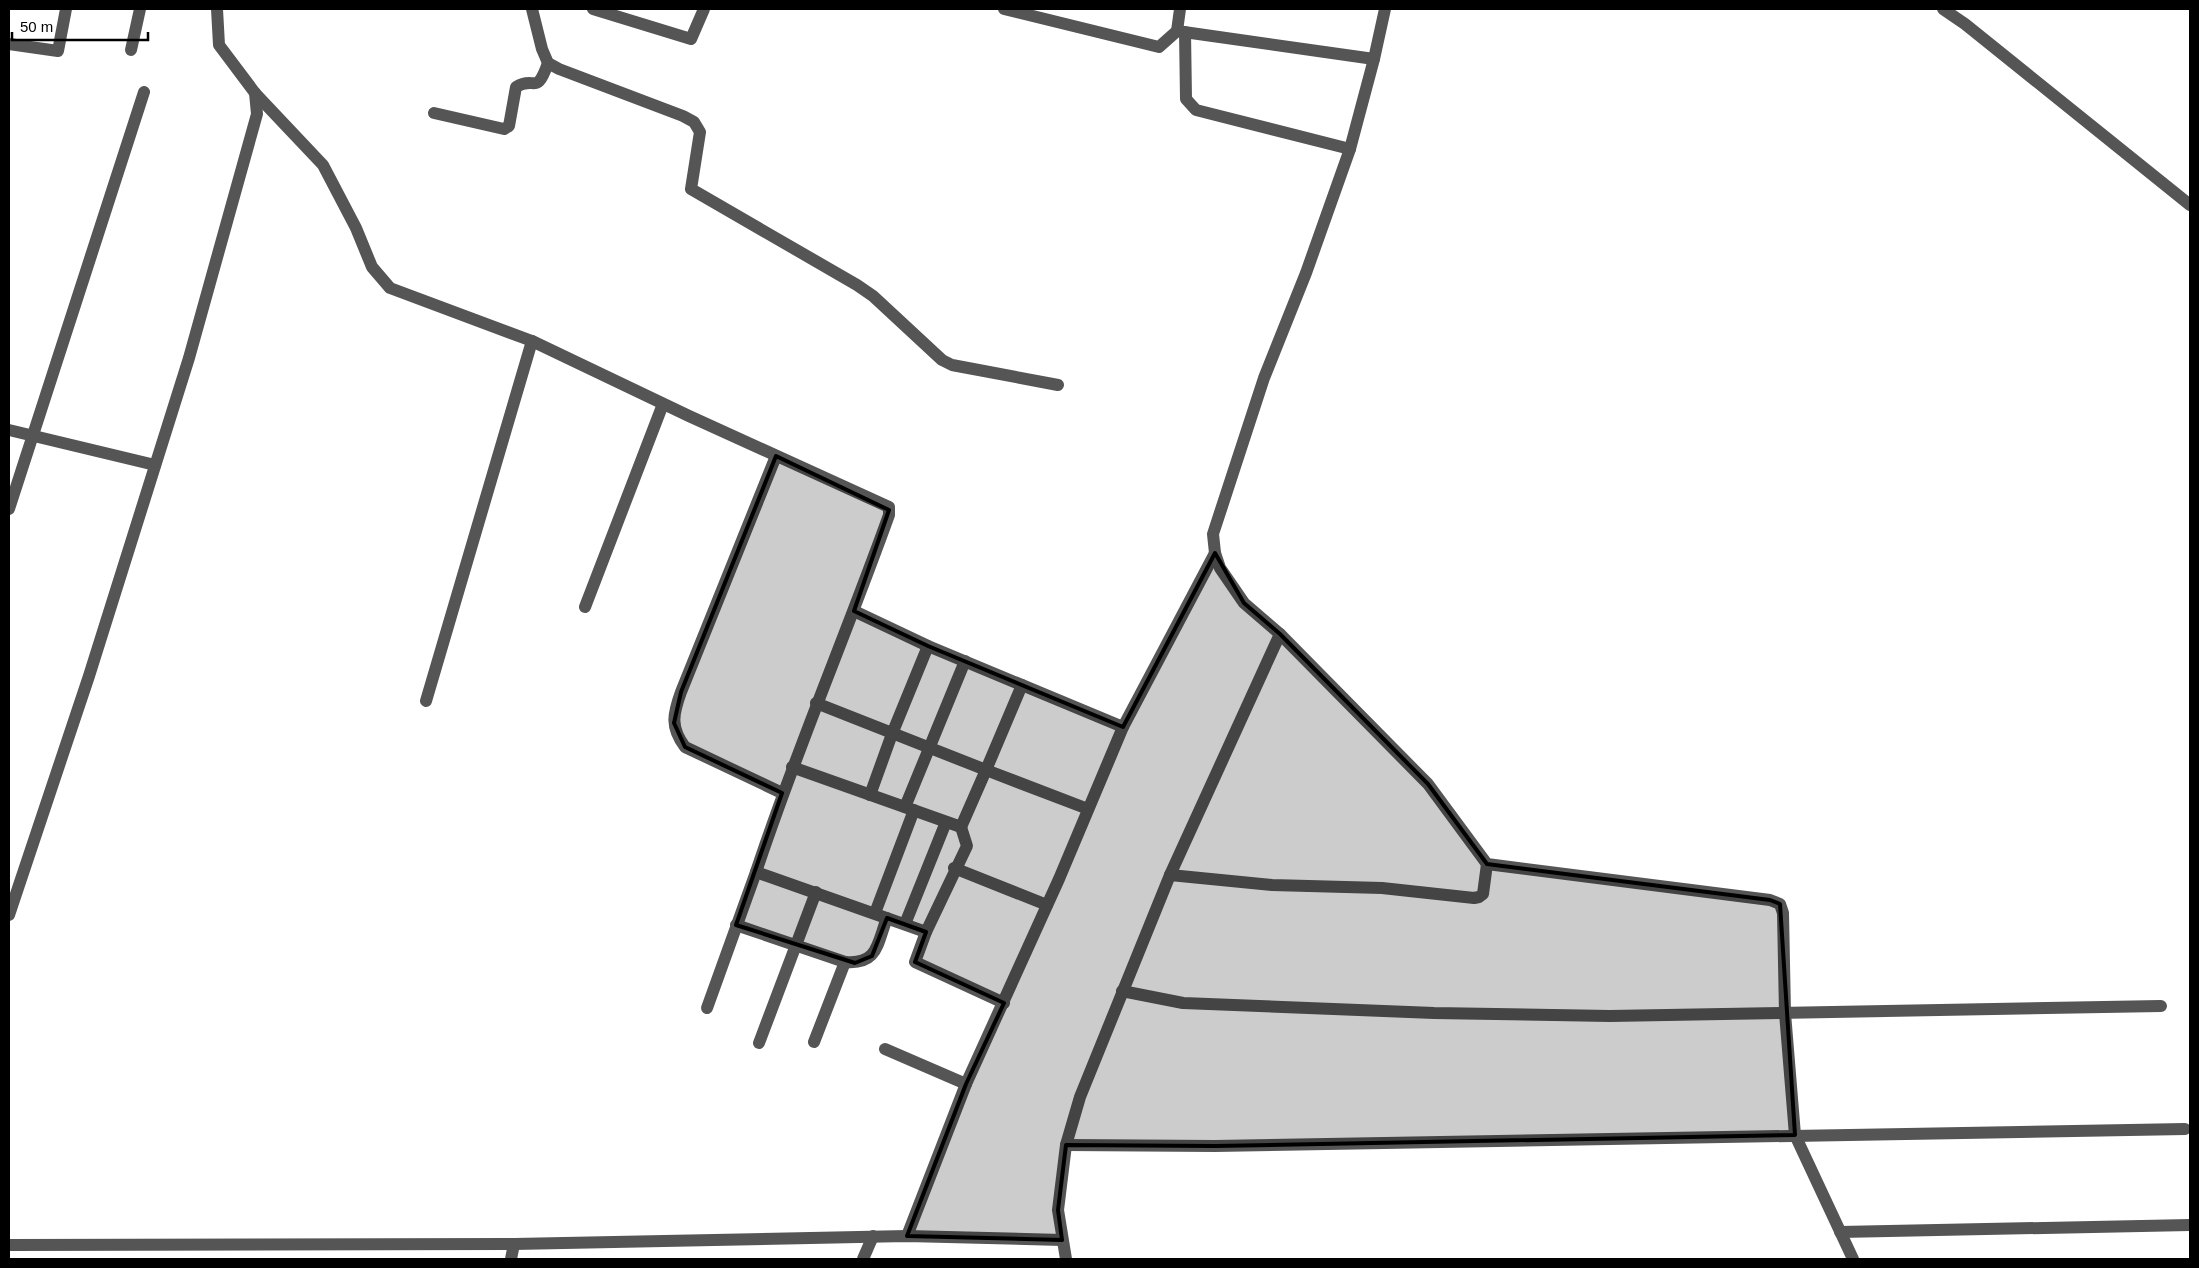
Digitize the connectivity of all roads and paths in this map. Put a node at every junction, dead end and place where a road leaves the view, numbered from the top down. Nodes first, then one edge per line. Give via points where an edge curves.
1 (66, 9) edge
2 (140, 9) edge
3 (217, 9) edge
4 (532, 9) edge
5 (593, 9) edge
6 (704, 9) edge
7 (1004, 9) edge
8 (1180, 9) edge
9 (1385, 9) edge
10 (1943, 9) edge
11 (1181, 31) junction
12 (9, 44) edge
13 (131, 50) dead end
14 (1374, 59) junction
15 (548, 63) junction
16 (144, 92) dead end
17 (255, 93) junction
18 (434, 112) dead end
19 (1350, 149) junction
20 (2190, 205) edge
21 (532, 341) junction
22 (1058, 385) dead end
23 (663, 404) junction
24 (9, 430) edge
25 (32, 436) junction
26 (776, 456) junction
27 (155, 465) junction
28 (9, 509) edge
29 (1215, 553) junction
30 (585, 607) dead end
31 (854, 611) junction
32 (1280, 634) junction
33 (928, 646) junction
34 (965, 661) junction
35 (1022, 685) junction
36 (426, 701) dead end
37 (816, 703) junction
38 (1124, 727) junction
39 (892, 734) junction
40 (929, 748) junction
41 (792, 767) junction
42 (986, 770) junction
43 (782, 793) junction
44 (870, 795) junction
45 (910, 809) junction
46 (1088, 809) junction
47 (946, 822) junction
48 (961, 827) junction
49 (1487, 864) junction
50 (954, 868) junction
51 (756, 872) junction
52 (1170, 875) junction
53 (13, 886) edge
54 (816, 892) junction
55 (1047, 905) junction
56 (9, 915) edge
57 (881, 916) junction
58 (905, 924) junction
59 (736, 925) junction
60 (926, 932) junction
61 (795, 946) junction
62 (844, 962) junction
63 (1122, 991) junction
64 (1004, 1002) junction
65 (2161, 1006) dead end
66 (707, 1008) dead end
67 (1785, 1013) junction
68 (814, 1042) dead end
69 (759, 1043) dead end
70 (885, 1049) dead end
71 (966, 1084) junction
72 (2185, 1129) dead end
73 (1794, 1135) junction
74 (1066, 1145) junction
75 (2190, 1225) edge
76 (1840, 1232) junction
77 (873, 1236) junction
78 (906, 1236) junction
79 (1062, 1240) junction
80 (514, 1244) junction
81 (9, 1245) edge
82 (510, 1259) edge
83 (863, 1259) edge
84 (1066, 1259) edge
85 (1853, 1259) edge

1 - 12 street via 58,50
2 - 13 street
3 - 17 street via 219,45
4 - 15 street
5 - 6 street via 691,38
7 - 11 street via 1159,47
8 - 11 street
9 - 14 street
10 - 20 street
11 - 14 street
11 - 19 street via 1186,99 1196,110
14 - 19 street
15 - 18 street via 538,83 516,87 509,126 504,129
15 - 22 street via 694,122 700,132 691,189 857,285 942,360 952,365
16 - 25 street
17 - 21 street via 323,166 356,228 372,267 390,288
17 - 27 street via 257,114 244,164
19 - 29 street via 1261,387 1213,534
21 - 23 street
21 - 36 street
23 - 26 street
23 - 30 street
24 - 25 street
25 - 27 street
25 - 28 street
26 - 31 street via 888,507 889,515
26 - 43 street via 674,710 674,723 677,737 685,747
27 - 53 street via 89,676
29 - 32 street via 1228,582 1244,603
29 - 38 street
31 - 33 street
31 - 37 street
32 - 49 street via 1428,784
32 - 52 street
33 - 34 street
33 - 39 street
34 - 35 street
34 - 40 street
35 - 38 street
35 - 42 street
37 - 39 street
37 - 41 street
38 - 46 street
39 - 40 street
39 - 44 street
40 - 42 street
40 - 45 street
41 - 43 street
41 - 44 street
42 - 46 street
42 - 48 street
43 - 51 street
44 - 45 street
45 - 47 street
45 - 57 street
46 - 55 street
47 - 48 street
47 - 58 street
48 - 50 street via 967,846
49 - 52 street via 1483,894 1479,898 1382,888 1272,885
49 - 67 street via 1770,900 1780,904 1784,912
50 - 55 street
50 - 60 street
51 - 54 street
51 - 59 street
52 - 63 street
53 - 56 street
54 - 57 street
54 - 61 street
55 - 64 street
57 - 58 street
57 - 62 street via 872,956 865,961
58 - 60 street
59 - 61 street
59 - 66 street
60 - 64 street via 915,962
61 - 62 street
61 - 69 street
62 - 68 street
63 - 67 street via 1184,1003 1434,1013 1610,1016
63 - 74 street via 1080,1097
64 - 71 street
65 - 67 street
67 - 73 street
70 - 71 street
71 - 78 street
72 - 73 street
73 - 74 street via 1215,1146
73 - 76 street
74 - 79 street via 1058,1210
75 - 76 street
76 - 85 street
77 - 78 street
77 - 80 street
77 - 83 street
78 - 79 street
79 - 84 street
80 - 81 street
80 - 82 street

